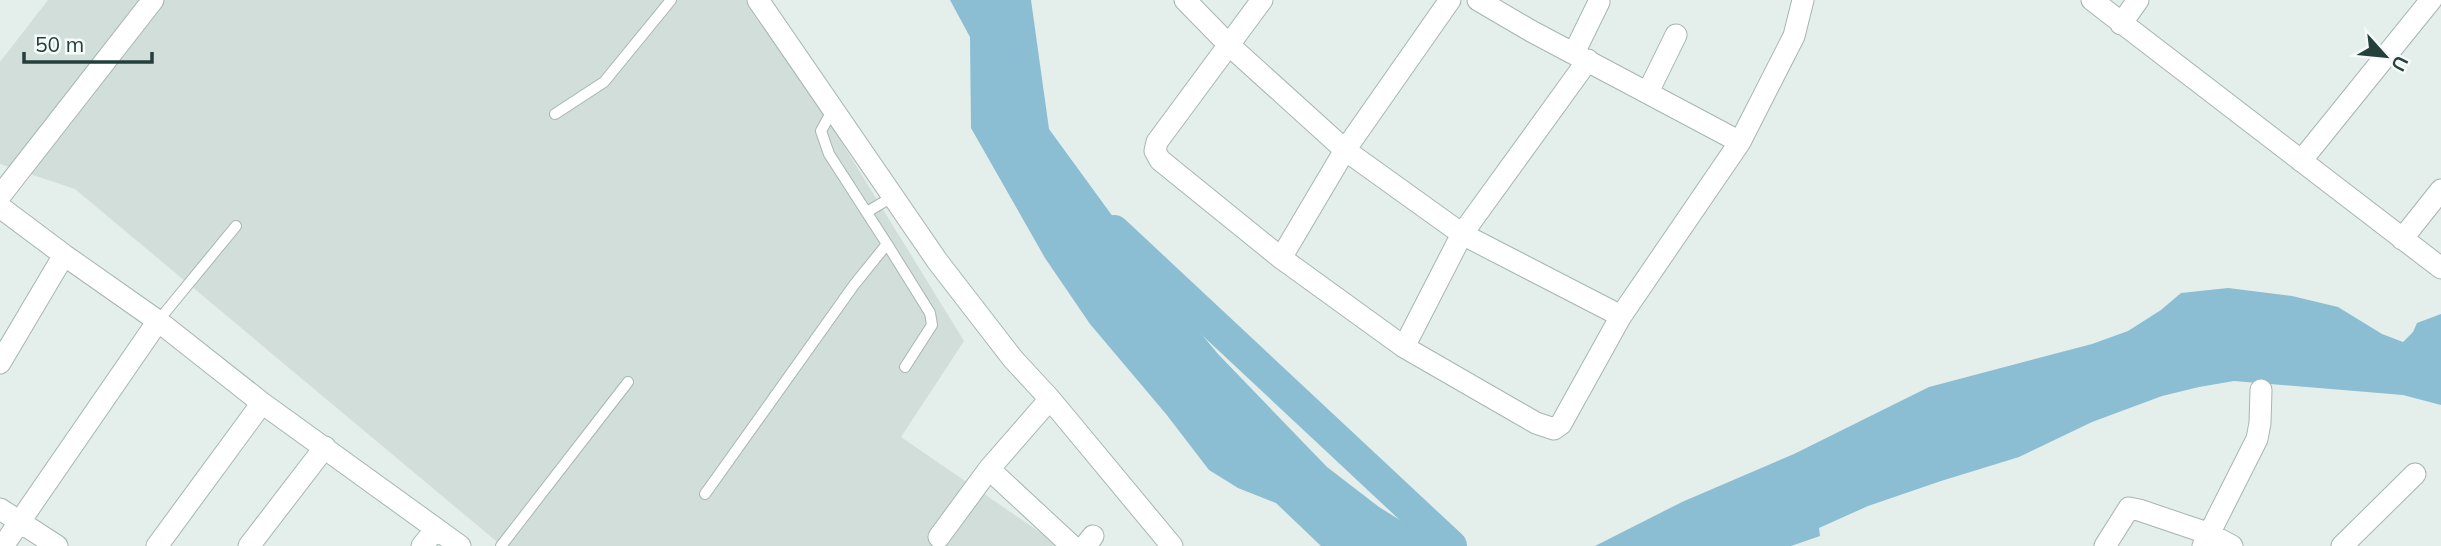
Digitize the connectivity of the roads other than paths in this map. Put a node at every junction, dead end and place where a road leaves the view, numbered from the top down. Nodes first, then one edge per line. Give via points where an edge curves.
1 (153, 0) edge
2 (671, 0) edge
3 (1185, 0) edge
4 (1262, 0) edge
5 (1450, 0) edge
6 (1478, 0) edge
7 (2092, 0) edge
8 (2138, 0) edge
9 (2431, 0) edge
10 (1799, 1) edge
11 (763, 2) edge
12 (1599, 2) dead end
13 (2121, 24) junction
14 (1676, 35) dead end
15 (1229, 45) junction
16 (1581, 56) junction
17 (1648, 92) junction
18 (832, 111) junction
19 (555, 114) dead end
20 (1740, 142) junction
21 (1345, 150) junction
22 (2301, 161) junction
23 (2441, 190) edge
24 (0, 196) edge
25 (892, 197) junction
26 (0, 207) edge
27 (867, 212) junction
28 (236, 226) dead end
29 (1462, 234) junction
30 (2402, 239) junction
31 (887, 244) junction
32 (64, 255) junction
33 (1281, 258) junction
34 (2441, 268) edge
35 (1621, 316) junction
36 (158, 321) junction
37 (1404, 347) junction
38 (0, 363) edge
39 (905, 367) dead end
40 (628, 382) dead end
41 (2260, 390) dead end
42 (1050, 399) junction
43 (262, 403) junction
44 (325, 447) junction
45 (989, 469) junction
46 (2415, 474) dead end
47 (705, 494) dead end
48 (0, 509) edge
49 (20, 522) junction
50 (436, 528) junction
51 (939, 537) dead end
52 (2207, 540) edge
53 (3, 546) edge
54 (57, 546) edge
55 (157, 546) edge
56 (249, 546) edge
57 (422, 546) edge
58 (460, 546) edge
59 (501, 546) edge
60 (1072, 546) edge
61 (1171, 546) edge
62 (2105, 546) edge
63 (2232, 546) edge
64 (2342, 546) edge

1 - 24 street
2 - 19 lane via 604,82
3 - 15 street
4 - 15 street
5 - 21 street
6 - 16 street
7 - 13 street
8 - 13 street
9 - 22 street
10 - 20 street via 1794,36
11 - 18 street
12 - 16 street
13 - 22 street
14 - 17 street
15 - 21 street
15 - 33 street via 1157,142 1155,151 1160,160
16 - 17 street
16 - 29 street
17 - 20 street
18 - 25 street
18 - 27 lane via 823,124 823,139
20 - 35 street
21 - 29 street
21 - 33 street
22 - 30 street
23 - 30 street
25 - 27 lane
25 - 42 street via 1013,359
26 - 32 street
27 - 31 lane
28 - 36 lane
29 - 35 street
29 - 37 street
30 - 34 street
31 - 39 lane via 932,320
31 - 47 lane
32 - 36 street
32 - 38 street
33 - 37 street
35 - 37 street via 1554,429
36 - 43 street
36 - 49 street
40 - 59 lane
41 - 52 street via 2257,439
42 - 45 street
42 - 61 street
43 - 44 street
43 - 55 street
44 - 50 street
44 - 56 street
45 - 51 street
45 - 60 street
46 - 64 street
48 - 49 street
49 - 53 street
49 - 54 street
50 - 57 street
50 - 58 street
52 - 62 street via 2129,508
52 - 63 street

